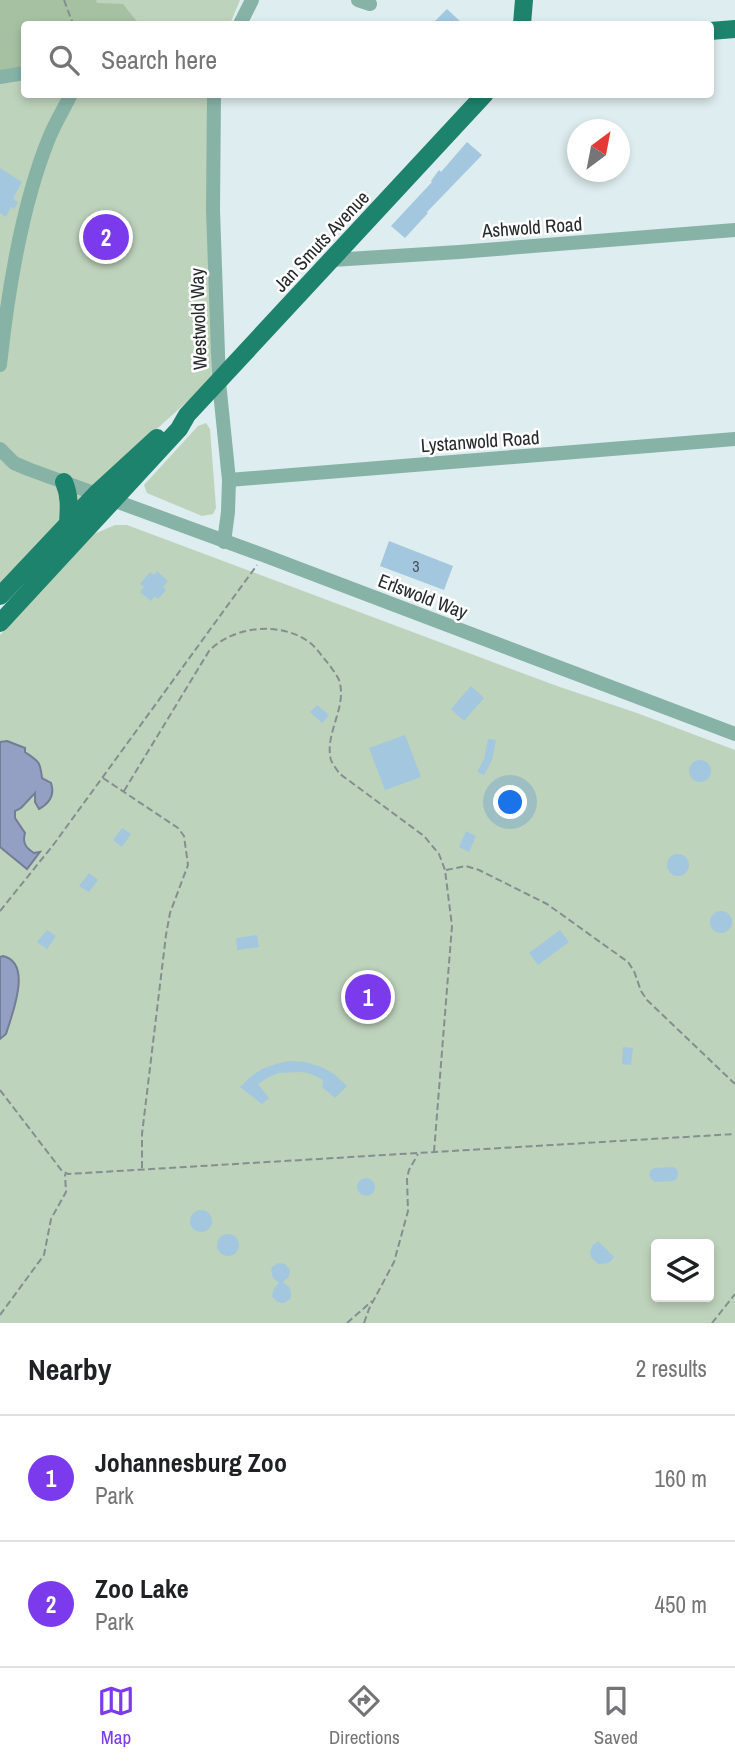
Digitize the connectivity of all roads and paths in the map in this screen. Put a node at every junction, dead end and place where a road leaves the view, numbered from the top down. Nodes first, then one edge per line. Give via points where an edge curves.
1 (64, 0) edge
2 (252, 0) edge
3 (524, 0) edge
4 (72, 21) edge
5 (242, 21) edge
6 (522, 21) edge
7 (735, 29) edge
8 (714, 31) edge
9 (21, 74) edge
10 (0, 77) edge
11 (69, 98) edge
12 (214, 98) edge
13 (481, 98) edge
14 (735, 230) edge
15 (332, 260) junction
16 (0, 365) edge
17 (219, 382) junction
18 (187, 415) junction
19 (735, 439) edge
20 (0, 449) edge
21 (229, 480) junction
22 (64, 482) junction
23 (96, 494) junction
24 (114, 500) junction
25 (68, 523) junction
26 (224, 541) junction
27 (263, 555) junction
28 (0, 596) edge
29 (0, 623) edge
30 (735, 734) edge
31 (103, 777) junction
32 (124, 791) junction
33 (445, 870) junction
34 (0, 911) edge
35 (735, 1084) edge
36 (0, 1090) edge
37 (735, 1135) edge
38 (434, 1152) junction
39 (418, 1153) junction
40 (142, 1170) junction
41 (65, 1173) junction
42 (735, 1294) edge
43 (375, 1298) junction
44 (0, 1315) edge
45 (347, 1323) edge
46 (364, 1323) edge
47 (712, 1323) edge

1 - 4 path
2 - 5 street
3 - 6 main road
7 - 8 main road
9 - 10 street
11 - 16 street via 30,193
12 - 17 street, Westwold Way
13 - 15 main road, Jan Smuts Avenue
14 - 15 street, Ashwold Road
15 - 17 main road, Jan Smuts Avenue
17 - 18 main road, Jan Smuts Avenue
17 - 21 street, Westwold Way
18 - 23 main road, Jan Smuts Avenue
18 - 24 main road, Jan Smuts Avenue
19 - 21 street, Lystanwold Road
20 - 22 street, Erlswold Way via 14,463
21 - 26 street, Westwold Way
22 - 23 street, Erlswold Way
22 - 25 main road via 70,503
23 - 24 street, Erlswold Way
23 - 25 main road, Jan Smuts Avenue
24 - 26 street, Erlswold Way
24 - 29 main road, Jan Smuts Avenue
25 - 28 main road, Jan Smuts Avenue
26 - 27 street, Erlswold Way
27 - 30 street, Erlswold Way
27 - 31 path
31 - 32 path
31 - 34 path
32 - 33 path via 209,650 233,635 278,629 309,642 338,680 341,693 330,743 331,761 340,774 424,836 439,853
32 - 40 path via 178,828 188,852 166,935 142,1134
33 - 35 path via 466,866 478,870 547,904 610,948 628,962 647,1000
33 - 38 path via 452,926
36 - 41 path
37 - 38 path
38 - 39 path
39 - 40 path
39 - 43 path via 407,1178 408,1211 394,1262
40 - 41 path
41 - 44 path via 66,1192 51,1219 44,1255
42 - 47 path
43 - 45 path
43 - 46 path

